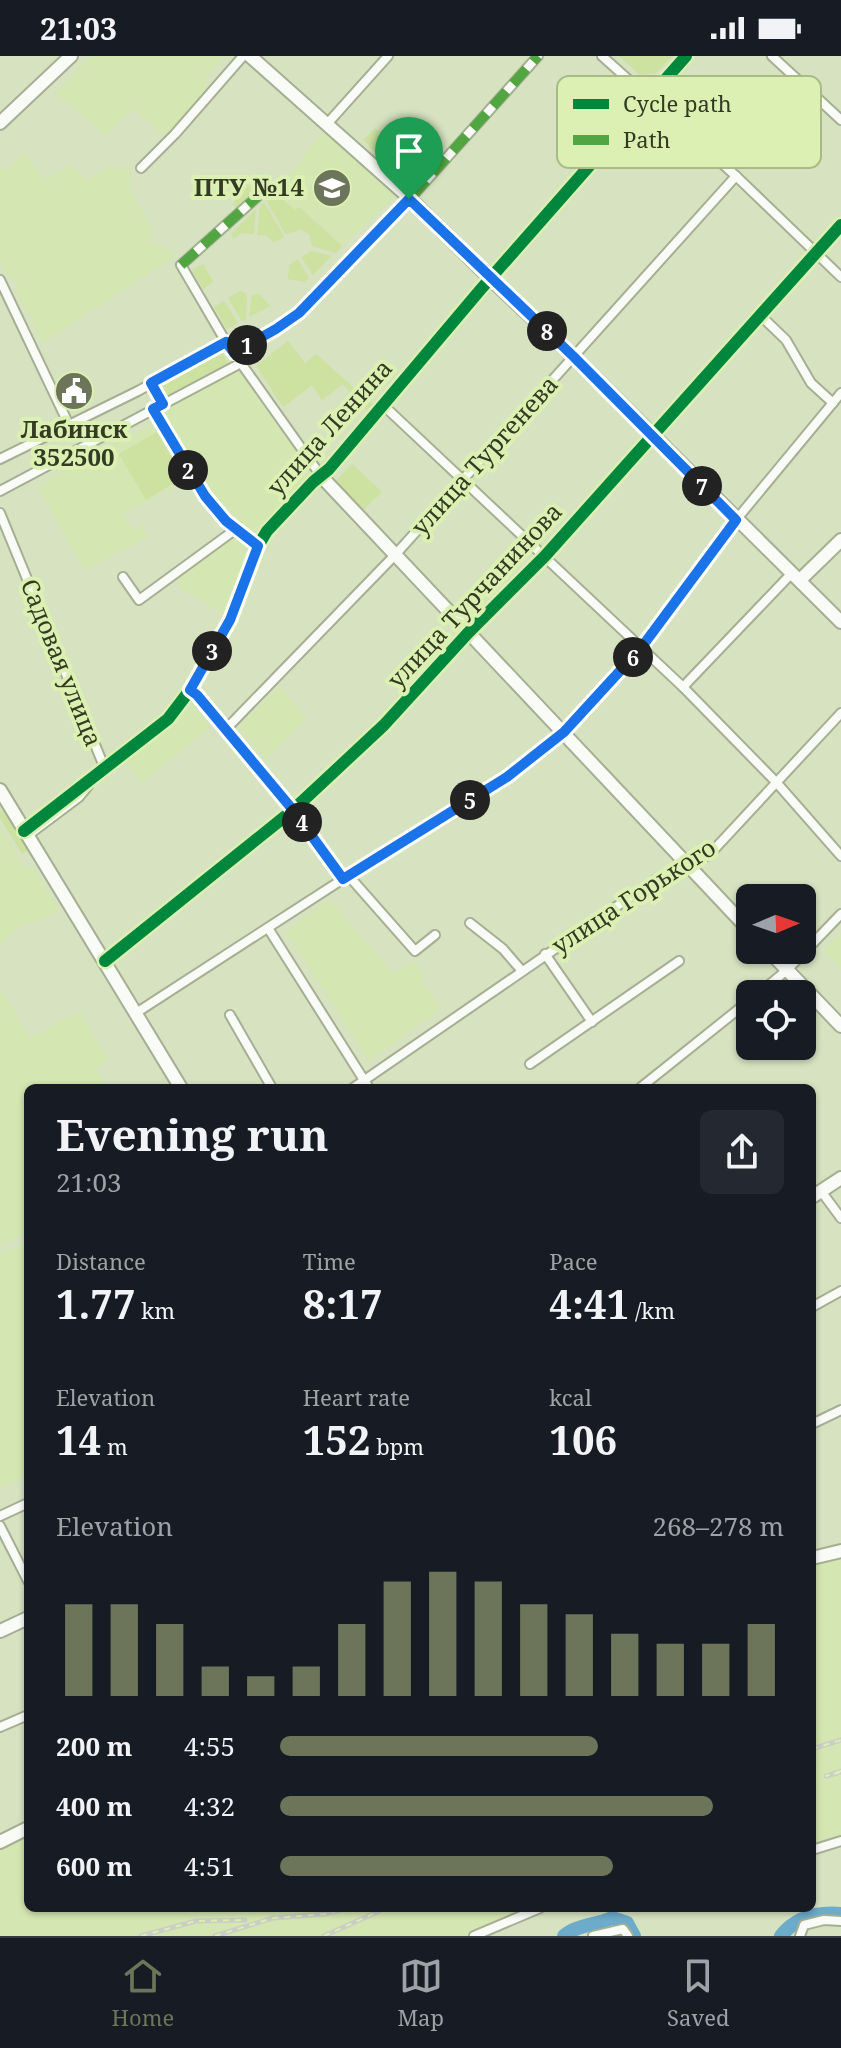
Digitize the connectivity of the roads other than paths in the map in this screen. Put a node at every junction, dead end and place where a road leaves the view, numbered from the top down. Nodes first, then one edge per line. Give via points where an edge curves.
1 (71, 56) edge
2 (243, 56) edge
3 (250, 56) edge
4 (388, 56) edge
5 (538, 56) edge
6 (602, 56) edge
7 (686, 56) edge
8 (772, 56) edge
9 (626, 76) edge
10 (668, 76) edge
11 (794, 76) edge
12 (821, 101) edge
13 (841, 120) edge
14 (0, 123) edge
15 (327, 124) junction
16 (141, 168) dead end
17 (587, 168) edge
18 (727, 168) edge
19 (736, 176) junction
20 (267, 188) dead end
21 (409, 199) junction
22 (841, 225) edge
23 (817, 253) junction
24 (841, 277) edge
25 (491, 279) junction
26 (1, 285) edge
27 (760, 315) junction
28 (226, 342) junction
29 (234, 353) junction
30 (573, 356) junction
31 (241, 363) junction
32 (151, 383) junction
33 (841, 393) edge
34 (833, 403) junction
35 (163, 404) junction
36 (382, 404) junction
37 (153, 409) junction
38 (69, 425) junction
39 (652, 434) junction
40 (0, 459) edge
41 (322, 477) junction
42 (463, 482) junction
43 (0, 491) edge
44 (0, 513) edge
45 (736, 520) junction
46 (236, 529) junction
47 (841, 540) edge
48 (258, 546) junction
49 (395, 555) junction
50 (545, 556) junction
51 (123, 577) dead end
52 (796, 577) junction
53 (841, 622) edge
54 (468, 633) junction
55 (641, 648) junction
56 (683, 687) junction
57 (192, 692) junction
58 (841, 713) edge
59 (226, 729) junction
60 (564, 732) junction
61 (105, 769) junction
62 (776, 782) junction
63 (0, 790) edge
64 (293, 810) junction
65 (26, 834) junction
66 (841, 856) edge
67 (686, 863) junction
68 (346, 877) junction
69 (841, 914) edge
70 (736, 916) edge
71 (470, 923) dead end
72 (268, 928) junction
73 (435, 935) dead end
74 (545, 954) junction
75 (105, 961) junction
76 (679, 961) dead end
77 (781, 964) edge
78 (787, 970) junction
79 (522, 971) junction
80 (775, 980) edge
81 (736, 1011) edge
82 (136, 1013) junction
83 (230, 1015) dead end
84 (592, 1022) junction
85 (841, 1026) edge
86 (530, 1064) dead end
87 (179, 1084) edge
88 (270, 1084) edge
89 (365, 1084) edge
90 (367, 1084) edge
91 (645, 1084) edge
92 (841, 1178) edge
93 (817, 1194) edge
94 (841, 1218) edge
95 (841, 1291) edge
96 (816, 1305) edge
97 (841, 1410) edge
98 (816, 1422) edge
99 (24, 1505) edge
100 (0, 1516) edge
101 (0, 1526) edge
102 (841, 1551) edge
103 (816, 1557) edge
104 (24, 1573) edge
105 (24, 1620) edge
106 (0, 1631) edge
107 (24, 1717) edge
108 (0, 1727) edge
109 (24, 1830) edge
110 (841, 1841) edge
111 (0, 1842) edge
112 (816, 1849) edge
113 (531, 1912) edge
114 (841, 1921) edge
115 (474, 1936) edge
116 (593, 1936) edge
117 (628, 1936) edge
118 (800, 1936) edge

1 - 14 street
2 - 16 street
3 - 15 street
4 - 15 street
5 - 21 street
6 - 9 street
7 - 10 street, улица Ленина
8 - 11 street
12 - 13 street
15 - 21 street
17 - 25 street, улица Ленина
18 - 19 street
19 - 23 street
19 - 30 street, улица Тургенева
20 - 28 street via 181,265
21 - 25 street
21 - 29 street via 299,313
22 - 23 street, улица Турчанинова
23 - 24 street
23 - 27 street, улица Турчанинова
25 - 30 street
25 - 36 street, улица Ленина
26 - 38 street
27 - 34 street via 786,340 811,383
27 - 39 street, улица Турчанинова
28 - 29 street
28 - 32 street
29 - 31 street
30 - 39 street
30 - 42 street, улица Тургенева
31 - 35 street
31 - 41 street
32 - 35 street
32 - 38 street
33 - 34 street
34 - 45 street
35 - 37 street
36 - 41 street, улица Ленина
36 - 42 street
37 - 43 street
37 - 46 street via 196,483
38 - 40 street
39 - 45 street
39 - 50 street, улица Турчанинова
41 - 48 street, улица Ленина
41 - 49 street
41 - 57 street via 270,536 231,628
42 - 49 street, улица Тургенева
42 - 50 street
44 - 61 street, Садовая улица
45 - 52 street
45 - 55 street
46 - 48 street
46 - 51 street via 139,600
47 - 52 street
48 - 57 street, улица Ленина via 230,620
49 - 54 street
49 - 59 street, улица Тургенева
50 - 54 street, улица Турчанинова
50 - 55 street
52 - 53 street
52 - 56 street
54 - 60 street
54 - 64 street, улица Турчанинова via 384,725
55 - 56 street
55 - 60 street
56 - 62 street
57 - 59 street
57 - 61 street, улица Ленина via 168,719
57 - 65 street via 169,725
58 - 62 street, улица Горького
59 - 64 street
60 - 67 street
60 - 68 street via 507,777
61 - 65 street, улица Ленина
62 - 66 street
62 - 67 street, улица Горького via 709,855
63 - 65 street
64 - 68 street
64 - 75 street, улица Турчанинова
65 - 75 street
67 - 70 street
67 - 74 street, улица Горького
68 - 72 street
68 - 73 street via 415,951
69 - 78 street
71 - 79 street
72 - 82 street
72 - 89 street
74 - 79 street, улица Горького
74 - 84 street
75 - 82 street
76 - 84 street
77 - 78 street
78 - 80 street
78 - 85 street
79 - 90 street, улица Горького
81 - 91 street
82 - 87 street
83 - 88 street
84 - 86 street
92 - 93 street
93 - 94 street
95 - 96 street
97 - 98 street
99 - 100 street
101 - 104 street
102 - 103 street
105 - 106 street
107 - 108 street
109 - 111 street
110 - 112 street
113 - 115 street
114 - 118 street via 804,1925
116 - 117 street via 623,1929

